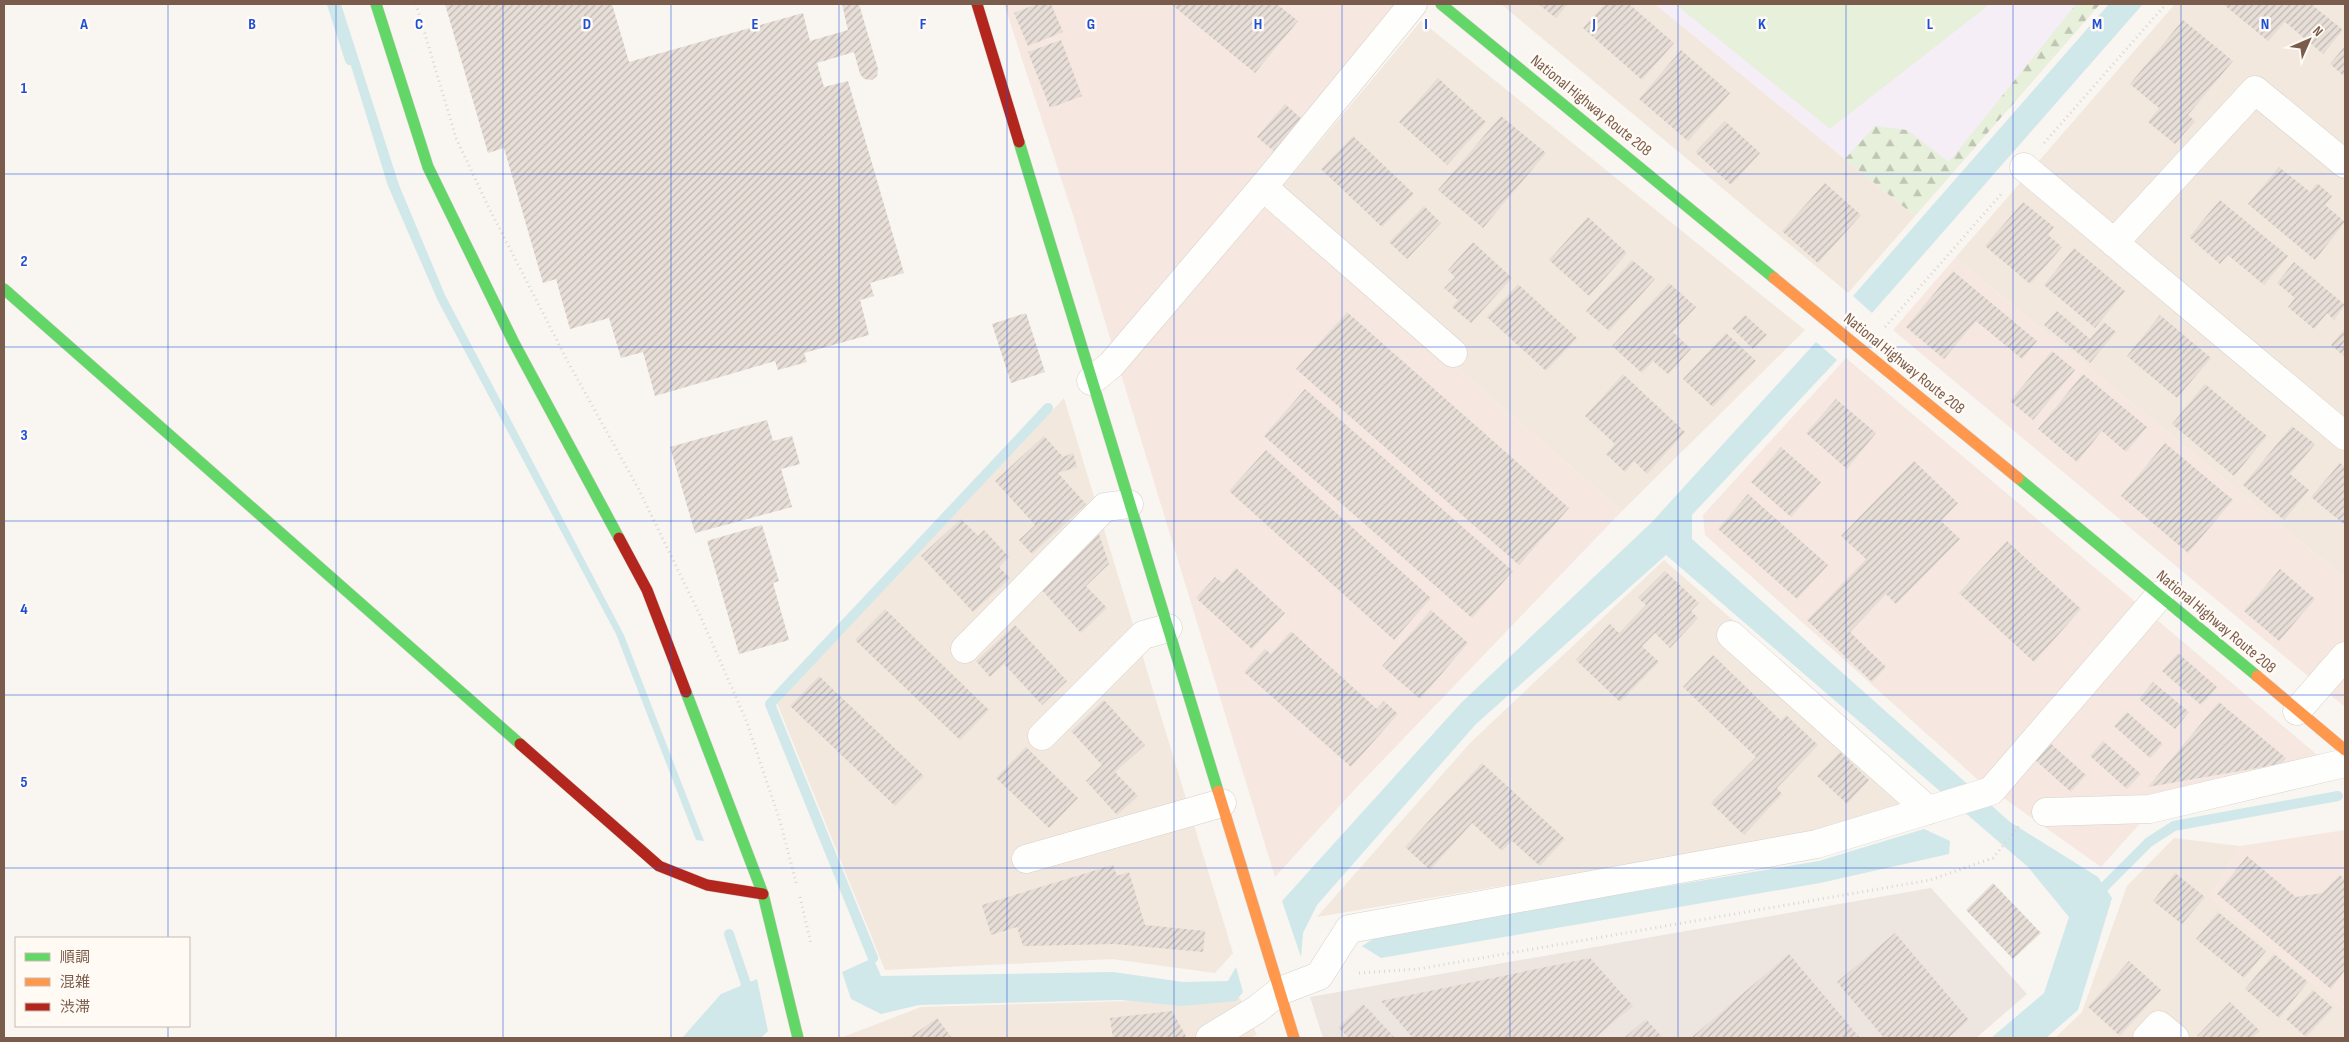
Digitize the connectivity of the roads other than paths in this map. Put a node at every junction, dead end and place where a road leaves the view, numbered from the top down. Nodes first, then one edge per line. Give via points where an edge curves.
1 (376, 4) edge
2 (977, 4) edge
3 (1414, 4) edge
4 (1441, 4) edge
5 (2345, 164) edge
6 (2024, 167) dead end
7 (1263, 187) junction
8 (2114, 243) junction
9 (4, 289) edge
10 (1453, 353) dead end
11 (1091, 380) junction
12 (2345, 436) edge
13 (1129, 504) junction
14 (2160, 595) junction
15 (1168, 628) junction
16 (1730, 636) dead end
17 (964, 649) dead end
18 (2345, 656) edge
19 (2298, 710) junction
20 (1042, 736) dead end
21 (2345, 750) edge
22 (2345, 763) edge
23 (1222, 803) junction
24 (1934, 808) junction
25 (2035, 816) road end
26 (1026, 859) dead end
27 (763, 894) junction
28 (1280, 990) junction
29 (798, 1038) edge
30 (1210, 1038) edge
31 (1294, 1038) edge
32 (2147, 1038) edge
33 (2175, 1038) edge

1 - 27 main road via 428,167 513,341 646,590
2 - 11 main road
3 - 7 street
4 - 14 main road, National Highway Route 208
5 - 8 street via 2255,90
6 - 8 street
7 - 10 street
7 - 11 street via 1111,364
8 - 12 street
9 - 27 main road via 659,866 707,885
11 - 13 main road
13 - 15 main road
13 - 17 street via 1105,507
14 - 19 main road, National Highway Route 208
14 - 24 street via 1991,791
15 - 20 street via 1143,635
15 - 23 main road
16 - 24 street
18 - 19 street
19 - 21 main road, National Highway Route 208
22 - 25 street via 2150,809
23 - 26 street
23 - 28 main road
24 - 28 street via 1817,844 1349,929 1319,976
27 - 29 main road
28 - 30 street via 1256,1010
28 - 31 main road
32 - 33 street via 2158,1025

